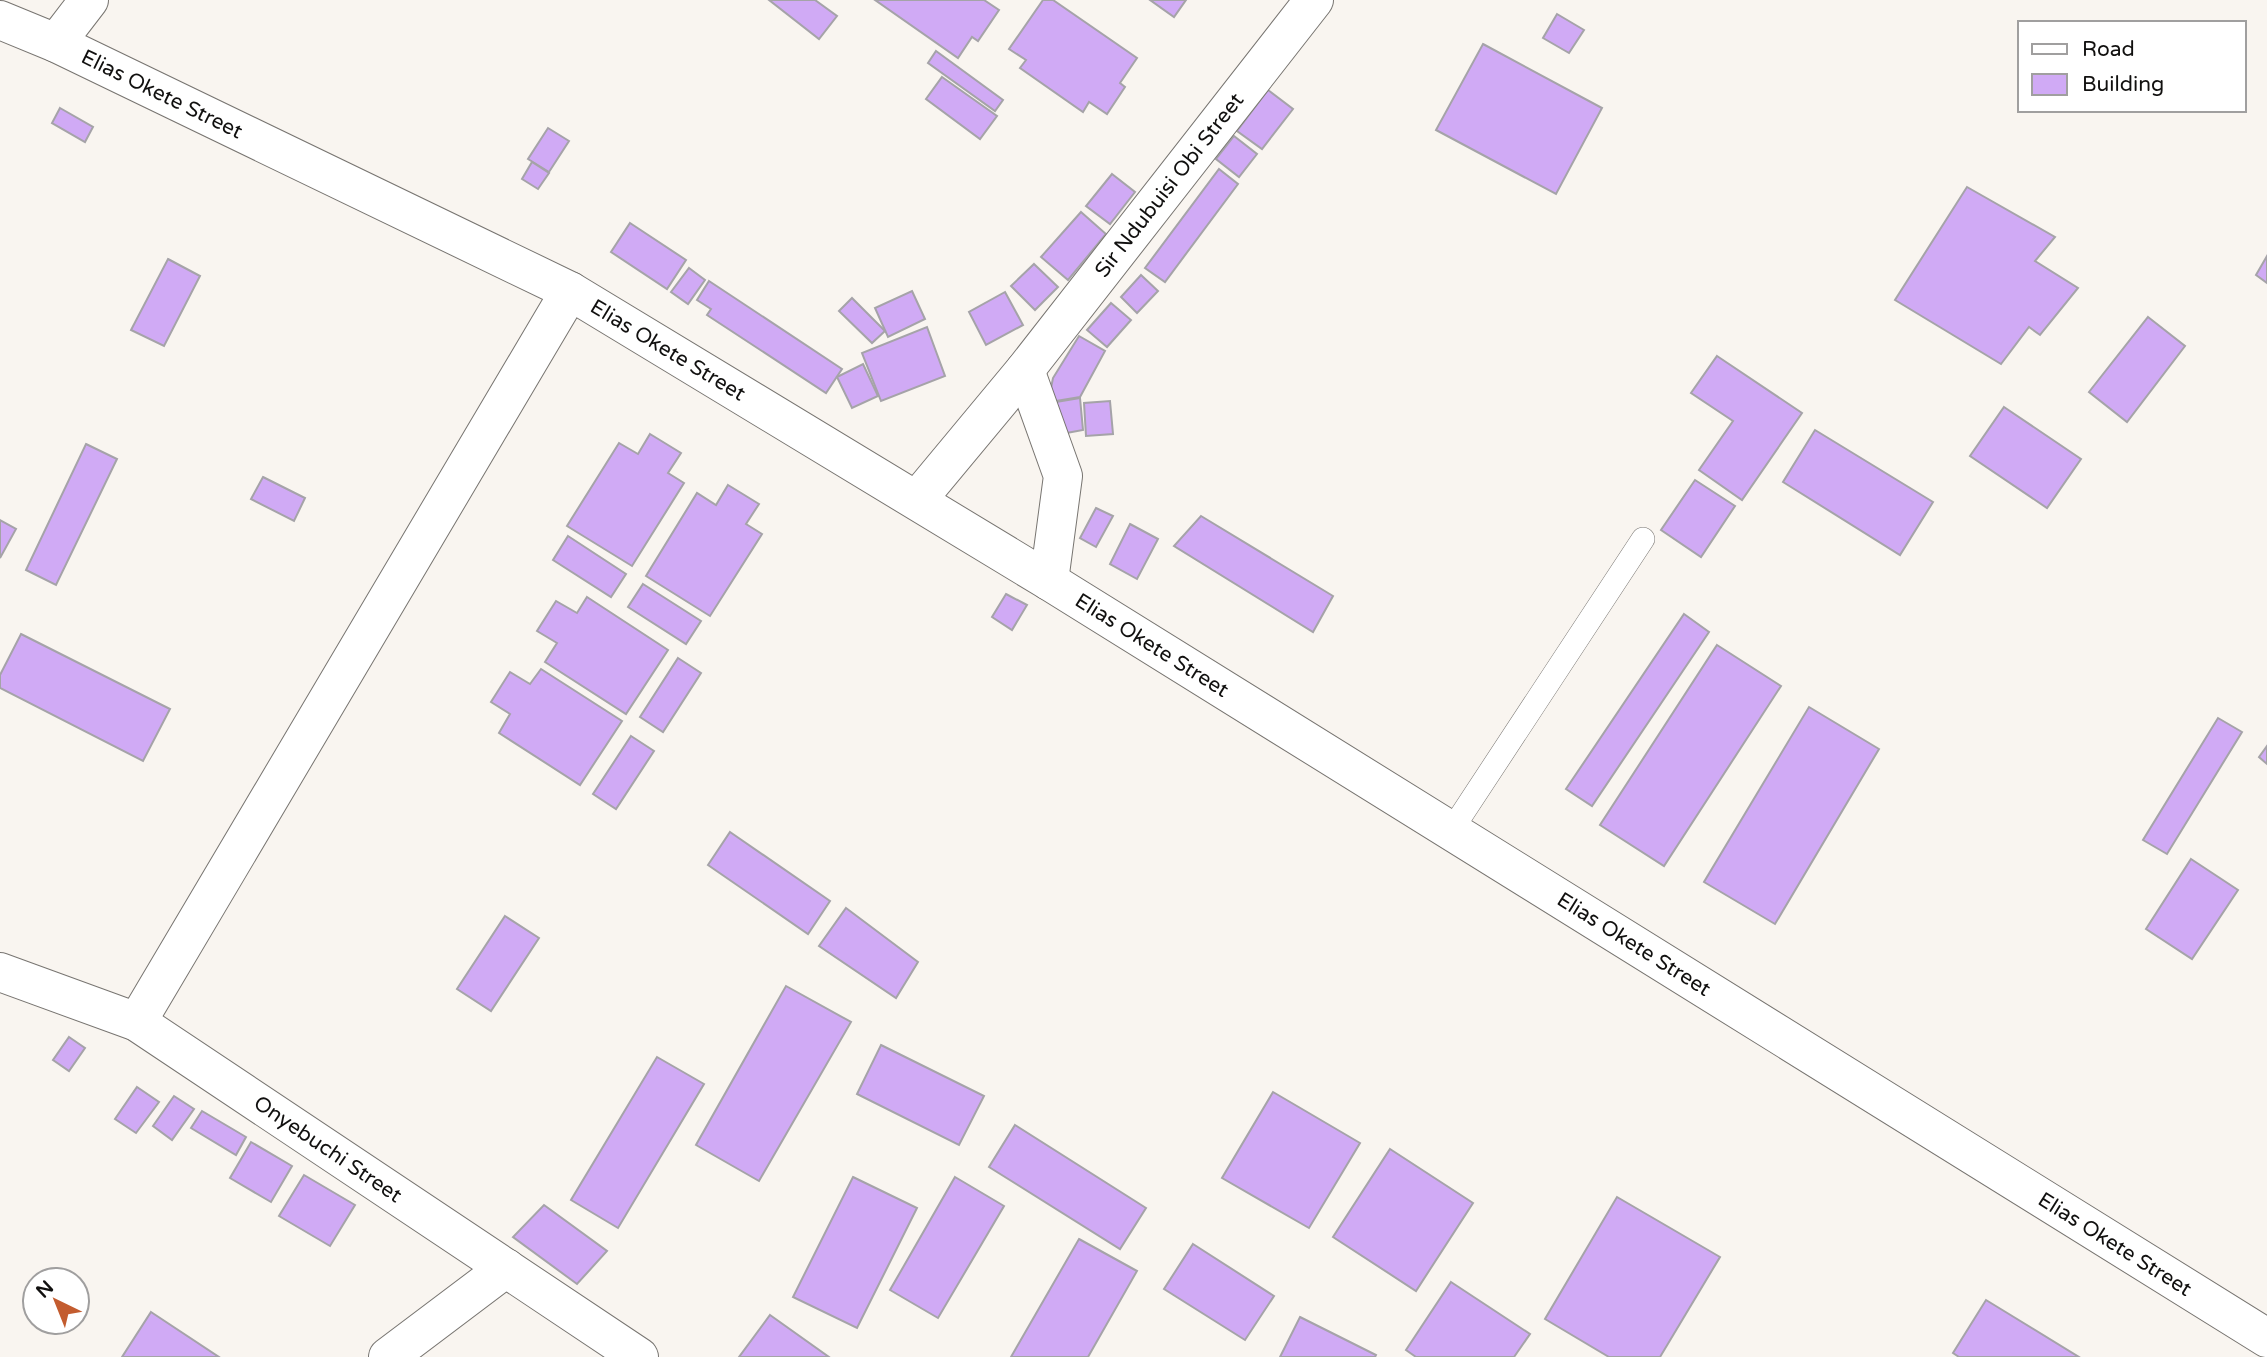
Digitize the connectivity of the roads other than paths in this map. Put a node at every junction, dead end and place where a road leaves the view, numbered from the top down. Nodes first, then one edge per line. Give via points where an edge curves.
1 (89, 0) edge
2 (1314, 0) edge
3 (0, 20) edge
4 (56, 43) junction
5 (570, 291) junction
6 (1025, 370) junction
7 (917, 500) junction
8 (1643, 539) dead end
9 (1049, 581) junction
10 (1451, 831) junction
11 (0, 972) edge
12 (137, 1022) junction
13 (506, 1268) junction
14 (2267, 1338) edge
15 (388, 1357) edge
16 (639, 1357) edge

1 - 4 street
2 - 6 street, Sir Ndubuisi Obi Street
3 - 4 street, Elias Okete Street
4 - 5 street, Elias Okete Street
5 - 7 street, Elias Okete Street
5 - 12 street
6 - 7 street, Sir Ndubuisi Obi Street
6 - 9 street via 1063,476
7 - 9 street, Elias Okete Street
8 - 10 lane
9 - 10 street, Elias Okete Street
10 - 14 street, Elias Okete Street
11 - 12 street, Onyebuchi Street
12 - 13 street, Onyebuchi Street
13 - 15 street
13 - 16 street, Onyebuchi Street

